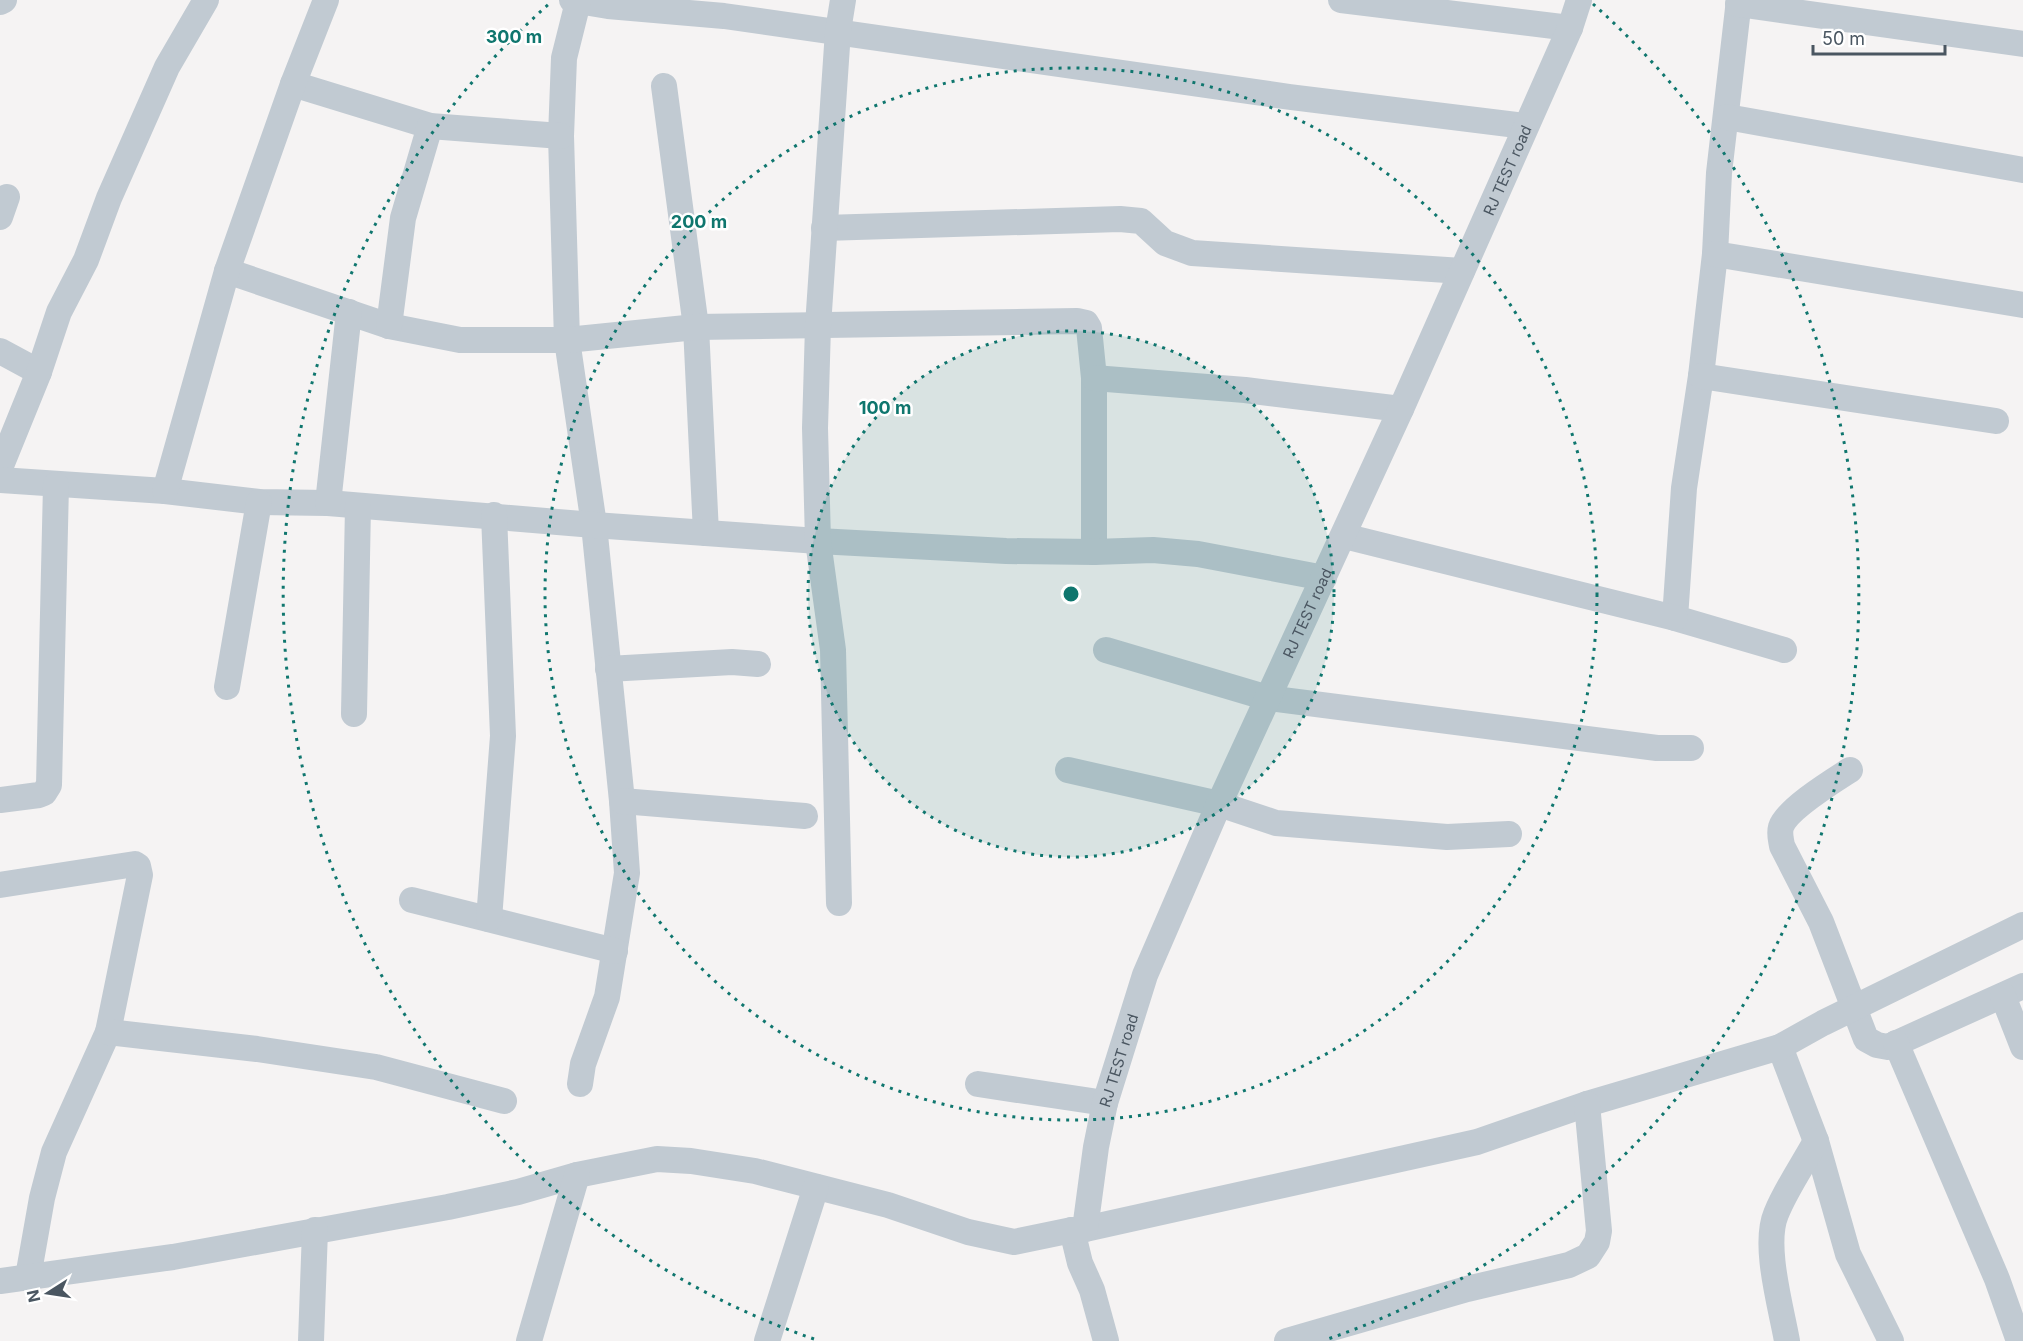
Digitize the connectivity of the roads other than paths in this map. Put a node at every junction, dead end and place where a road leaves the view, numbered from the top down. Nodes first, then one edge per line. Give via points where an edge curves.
1 (206, 0) edge
2 (326, 0) edge
3 (843, 0) edge
4 (1341, 0) edge
5 (1579, 0) edge
6 (575, 1) edge
7 (1739, 2) edge
8 (1569, 28) junction
9 (838, 31) junction
10 (2023, 44) edge
11 (293, 84) junction
12 (664, 86) dead end
13 (1726, 117) junction
14 (430, 126) junction
15 (1525, 126) junction
16 (561, 136) junction
17 (2023, 170) edge
18 (824, 228) junction
19 (1715, 254) junction
20 (227, 271) junction
21 (1462, 271) junction
22 (2023, 305) edge
23 (349, 312) junction
24 (389, 326) junction
25 (818, 326) junction
26 (696, 327) junction
27 (567, 340) junction
28 (0, 351) edge
29 (39, 372) junction
30 (1701, 376) junction
31 (1094, 378) junction
32 (1401, 409) junction
33 (1996, 421) dead end
34 (0, 468) edge
35 (0, 480) edge
36 (56, 485) junction
37 (165, 491) junction
38 (259, 502) junction
39 (328, 502) junction
40 (358, 506) junction
41 (494, 515) junction
42 (594, 525) junction
43 (706, 533) junction
44 (1344, 536) junction
45 (818, 541) junction
46 (1094, 552) junction
47 (1324, 578) junction
48 (1675, 618) junction
49 (1106, 650) dead end
50 (1784, 650) dead end
51 (758, 664) dead end
52 (608, 669) junction
53 (227, 687) dead end
54 (1268, 698) junction
55 (354, 714) dead end
56 (1691, 748) dead end
57 (1068, 770) dead end
58 (1850, 770) dead end
59 (0, 800) edge
60 (622, 801) junction
61 (1219, 804) junction
62 (805, 816) dead end
63 (1509, 834) dead end
64 (0, 885) edge
65 (412, 900) dead end
66 (839, 903) dead end
67 (489, 919) junction
68 (2023, 925) edge
69 (615, 951) junction
70 (2013, 991) edge
71 (1855, 1009) junction
72 (108, 1032) junction
73 (1896, 1043) junction
74 (1780, 1047) junction
75 (2023, 1047) edge
76 (580, 1084) dead end
77 (978, 1084) dead end
78 (504, 1101) dead end
79 (1105, 1103) junction
80 (1587, 1104) junction
81 (1816, 1141) junction
82 (577, 1175) junction
83 (816, 1187) junction
84 (315, 1230) junction
85 (1078, 1230) junction
86 (28, 1277) junction
87 (0, 1281) edge
88 (311, 1341) edge
89 (529, 1341) edge
90 (766, 1341) edge
91 (1106, 1341) edge
92 (1287, 1341) edge
93 (1787, 1341) edge
94 (1891, 1341) edge
95 (2019, 1341) edge

1 - 29 street via 157,88 86,260 59,312
2 - 11 street
3 - 9 street
4 - 8 street
5 - 8 street, RJ TEST road
6 - 9 street
6 - 16 street via 564,58
7 - 10 street
7 - 13 street
8 - 15 street, RJ TEST road
9 - 15 street via 1290,97
9 - 18 street
11 - 14 street
11 - 20 street
12 - 26 street
13 - 17 street
13 - 19 street
14 - 16 street
14 - 24 street via 403,218
15 - 21 street, RJ TEST road
16 - 27 street
18 - 21 street via 1120,219 1140,221 1165,243 1192,253
18 - 25 street
19 - 22 street
19 - 30 street
20 - 23 street
20 - 37 street
21 - 32 street, RJ TEST road
23 - 24 street
23 - 39 street
24 - 27 street via 460,340
25 - 26 street
25 - 31 street via 1077,321 1089,328
25 - 45 street
26 - 27 street
26 - 43 street
27 - 42 street
28 - 29 street
29 - 34 street
30 - 33 street
30 - 48 street via 1684,488
31 - 32 street via 1245,390
31 - 46 street
32 - 44 street, RJ TEST road
35 - 36 street
36 - 37 street
36 - 59 street via 50,785 39,795
37 - 38 street
38 - 39 street
38 - 53 street
39 - 40 street
40 - 41 street
40 - 55 street
41 - 42 street
41 - 67 street via 503,736
42 - 43 street
42 - 52 street
43 - 45 street
44 - 47 street, RJ TEST road
44 - 48 street
45 - 46 street
45 - 66 street via 833,650
46 - 47 street via 1153,550 1198,554
47 - 54 street, RJ TEST road
48 - 50 street
49 - 54 street
51 - 52 street
52 - 60 street
54 - 56 street via 1657,748
54 - 61 street, RJ TEST road
57 - 61 street
58 - 71 street via 1786,818 1779,834 1821,922
60 - 62 street
60 - 69 street via 627,873
61 - 63 street via 1284,824 1447,837
61 - 79 street, RJ TEST road via 1145,975
64 - 72 street via 138,866 140,875
65 - 67 street
67 - 69 street
68 - 71 street
69 - 76 street via 608,997 583,1064
70 - 73 street
70 - 75 street
71 - 73 street via 1866,1039 1888,1047
71 - 74 street
72 - 78 street via 376,1067
72 - 86 street via 54,1152
73 - 95 street via 1997,1279
74 - 80 street
74 - 81 street
77 - 79 street
79 - 85 street, RJ TEST road
80 - 85 street via 1467,1145
80 - 92 street via 1599,1231 1588,1256 1569,1265 1467,1289
81 - 93 street via 1775,1214 1770,1234
81 - 94 street via 1848,1254
82 - 83 street via 657,1159 755,1171
82 - 84 street via 448,1207
82 - 89 street
83 - 85 street via 1014,1242
83 - 90 street
84 - 86 street via 173,1257
84 - 88 street
85 - 91 street via 1080,1263
86 - 87 street

